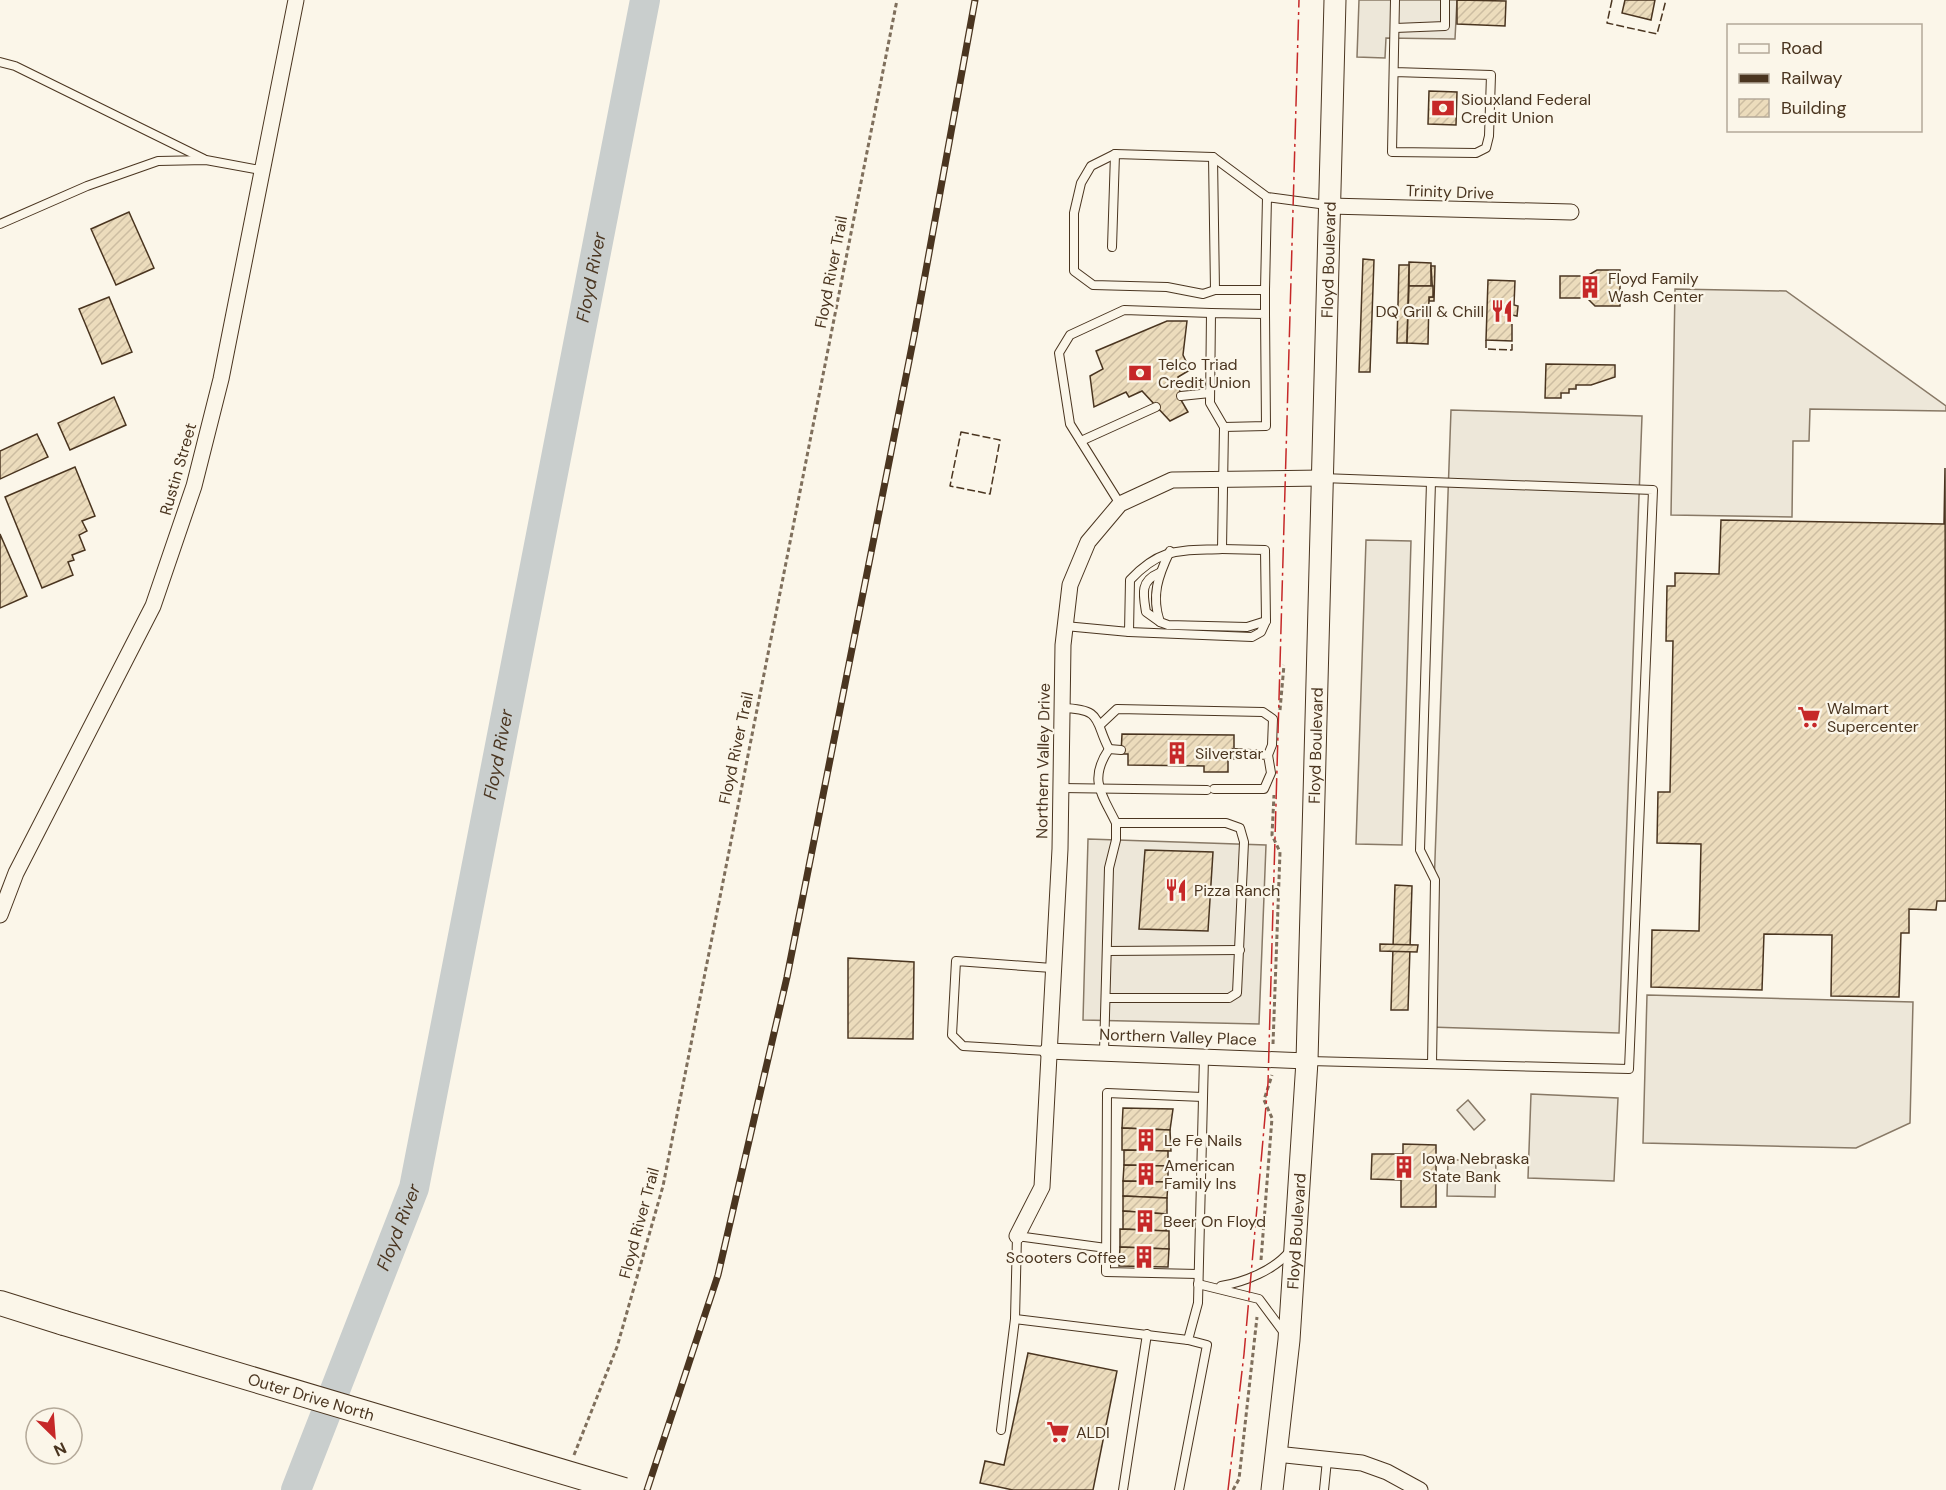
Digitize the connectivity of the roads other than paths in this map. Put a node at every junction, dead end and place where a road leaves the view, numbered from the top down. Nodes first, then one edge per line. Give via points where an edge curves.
1 (296, 0) edge
2 (1335, 0) edge
3 (1395, 0) edge
4 (1445, 0) edge
5 (1395, 28) junction
6 (0, 62) edge
7 (1394, 72) junction
8 (1116, 154) junction
9 (1213, 157) junction
10 (206, 160) junction
11 (260, 170) junction
12 (1267, 197) junction
13 (1329, 206) junction
14 (1571, 212) dead end
15 (0, 224) edge
16 (1112, 247) dead end
17 (1215, 290) junction
18 (1265, 290) junction
19 (1211, 313) junction
20 (1265, 314) junction
21 (1210, 393) junction
22 (1180, 396) dead end
23 (1156, 406) dead end
24 (1224, 427) junction
25 (1081, 441) junction
26 (1322, 478) junction
27 (1224, 479) junction
28 (1431, 482) junction
29 (1120, 504) junction
30 (1222, 549) junction
31 (1170, 551) junction
32 (1159, 573) junction
33 (1266, 621) junction
34 (1160, 622) junction
35 (1065, 626) junction
36 (1129, 632) junction
37 (1062, 708) junction
38 (1101, 724) junction
39 (1109, 749) junction
40 (1121, 750) dead end
41 (1234, 753) dead end
42 (1268, 755) junction
43 (1061, 788) junction
44 (1098, 788) junction
45 (1116, 823) junction
46 (0, 915) edge
47 (1240, 950) junction
48 (1107, 951) junction
49 (1052, 968) junction
50 (1106, 998) junction
51 (1047, 1051) junction
52 (1104, 1052) junction
53 (1204, 1057) junction
54 (1307, 1061) junction
55 (1432, 1064) junction
56 (1203, 1097) junction
57 (1017, 1236) junction
58 (1296, 1244) junction
59 (1106, 1248) junction
60 (1198, 1274) junction
61 (1198, 1284) junction
62 (1216, 1287) junction
63 (0, 1303) edge
64 (1015, 1318) junction
65 (1147, 1334) junction
66 (1188, 1340) junction
67 (1289, 1340) junction
68 (1001, 1430) dead end
69 (1276, 1454) junction
70 (1327, 1460) junction
71 (624, 1490) edge
72 (1123, 1490) edge
73 (1179, 1490) edge
74 (1272, 1490) edge
75 (1324, 1490) edge
76 (1420, 1490) edge

1 - 11 street, Rustin Street
2 - 13 main road, Floyd Boulevard
3 - 5 lane
4 - 5 lane via 1445,26
5 - 7 lane
6 - 10 lane
7 - 7 lane via 1392,152 1476,153 1486,148 1491,75
8 - 9 lane
8 - 16 lane
8 - 17 lane via 1092,166 1081,183 1074,213 1074,271 1093,285 1167,287 1203,294
9 - 12 lane
9 - 17 lane
10 - 11 lane
10 - 15 lane via 158,161 87,186
11 - 46 street, Rustin Street via 221,379 194,486 153,606 16,873
12 - 13 lane
12 - 18 lane
13 - 14 street, Trinity Drive
13 - 26 main road, Floyd Boulevard
17 - 18 lane
18 - 20 lane
19 - 20 lane
19 - 21 lane
19 - 25 lane via 1124,310 1070,335 1059,352 1070,424
20 - 24 lane via 1266,426
21 - 22 lane
21 - 24 lane via 1210,403
23 - 25 lane
24 - 27 lane
25 - 29 lane
26 - 27 street, Northern Valley Drive
26 - 28 lane
26 - 54 main road, Floyd Boulevard
27 - 29 street, Northern Valley Drive via 1172,480
27 - 30 lane
28 - 55 lane via 1420,850 1435,880
28 - 55 lane via 1653,490 1629,1069
29 - 35 street, Northern Valley Drive via 1088,542 1070,585
30 - 31 lane
30 - 33 lane via 1265,550
31 - 32 lane
31 - 36 lane via 1145,564 1130,580
32 - 34 lane via 1154,607
32 - 34 lane via 1148,578 1143,597 1146,612
33 - 34 lane via 1247,627 1168,626
33 - 36 lane via 1261,632 1252,637
35 - 36 lane
35 - 37 street, Northern Valley Drive
37 - 38 lane via 1092,713
37 - 43 street, Northern Valley Drive
38 - 39 lane
38 - 42 lane via 1117,709 1263,712 1273,719
39 - 40 lane
39 - 44 lane via 1098,768
41 - 42 lane
42 - 44 lane via 1271,773 1264,789
43 - 44 lane
43 - 49 street, Northern Valley Drive
44 - 45 lane
45 - 47 lane via 1226,824 1240,828 1244,842
45 - 48 lane via 1109,868
47 - 48 lane
47 - 50 lane via 1238,993 1229,998
48 - 50 lane
49 - 51 street, Northern Valley Drive
49 - 51 lane via 956,961 952,1035 963,1046
50 - 52 lane
51 - 52 street, Northern Valley Place
51 - 57 street, Northern Valley Drive via 1041,1187
52 - 53 street, Northern Valley Place
53 - 54 street, Northern Valley Place
53 - 56 lane
54 - 55 lane
54 - 58 main road, Floyd Boulevard
56 - 59 lane via 1107,1093
56 - 60 lane
57 - 59 lane
57 - 64 lane
58 - 62 lane via 1280,1262 1236,1284
58 - 67 main road, Floyd Boulevard
59 - 60 lane via 1106,1272
60 - 61 lane
61 - 62 lane
61 - 66 lane via 1198,1303
62 - 67 lane via 1259,1299
63 - 71 main road, Outer Drive North, bridge
64 - 65 lane
64 - 68 lane
65 - 66 lane
65 - 72 lane
66 - 73 lane via 1207,1345
67 - 69 main road, Floyd Boulevard
69 - 70 street
69 - 74 main road, Floyd Boulevard
70 - 75 lane
70 - 76 street via 1362,1463

